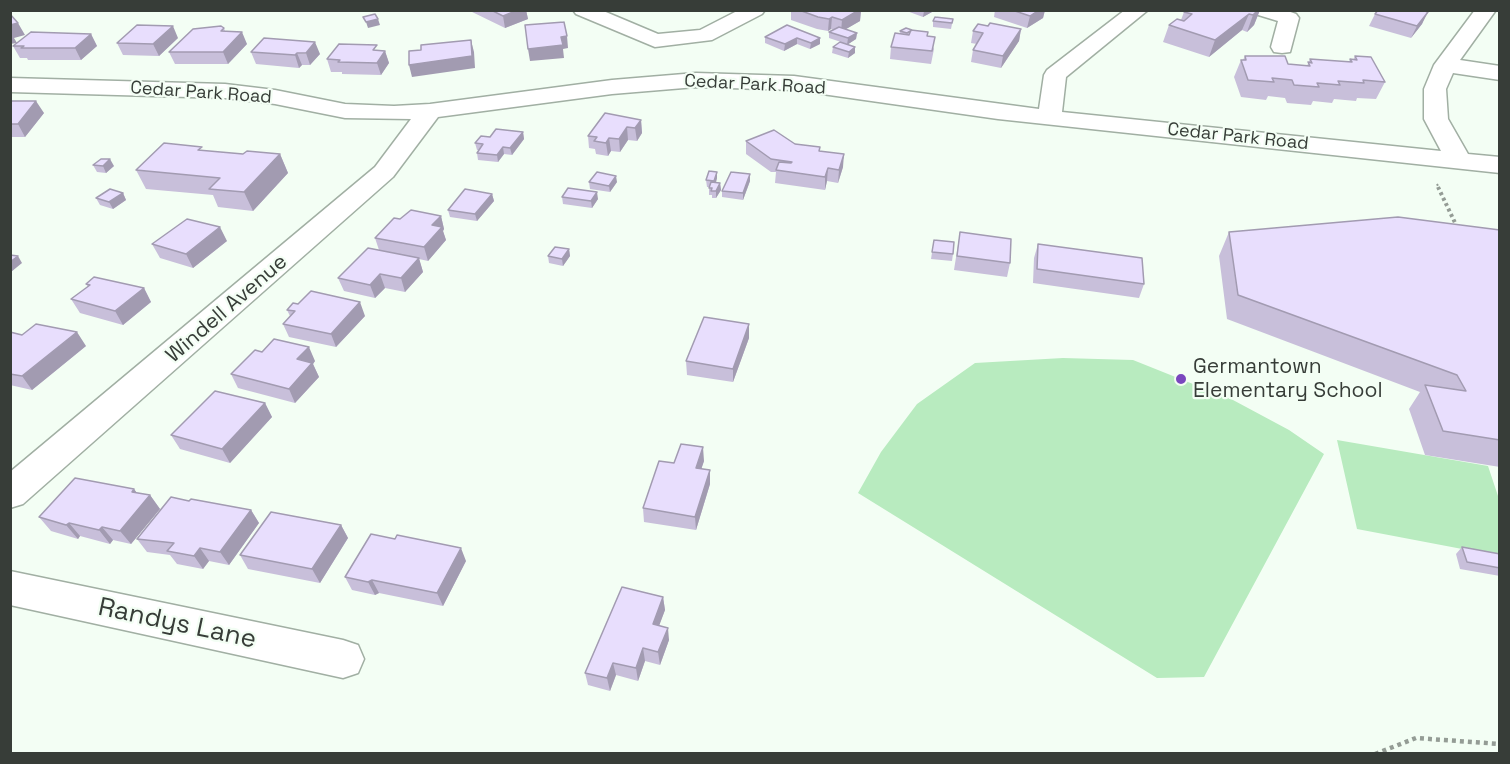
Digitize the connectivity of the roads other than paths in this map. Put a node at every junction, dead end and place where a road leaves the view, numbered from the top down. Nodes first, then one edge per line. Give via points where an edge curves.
1 (583, 10) edge
2 (755, 10) edge
3 (1138, 10) edge
4 (1262, 10) edge
5 (1486, 10) edge
6 (655, 41) junction
7 (1282, 47) dead end
8 (715, 58) junction
9 (1445, 65) junction
10 (1500, 73) edge
11 (658, 83) junction
12 (10, 85) edge
13 (430, 111) junction
14 (1050, 117) junction
15 (1459, 161) junction
16 (1500, 165) edge
17 (10, 494) edge
18 (10, 588) edge
19 (343, 659) dead end

1 - 6 street
2 - 8 street
3 - 14 street via 1055,75
4 - 7 street via 1289,18
5 - 9 street
6 - 8 street
6 - 11 street
8 - 11 street, Cedar Park Road via 696,80
8 - 14 street, Cedar Park Road via 794,83
9 - 10 street
9 - 15 street via 1435,89 1436,119
11 - 13 street, Cedar Park Road
12 - 13 street, Cedar Park Road via 225,91 345,111
13 - 17 street, Windell Avenue via 384,172
14 - 15 street, Cedar Park Road
15 - 16 street, Cedar Park Road
18 - 19 street, Randys Lane

